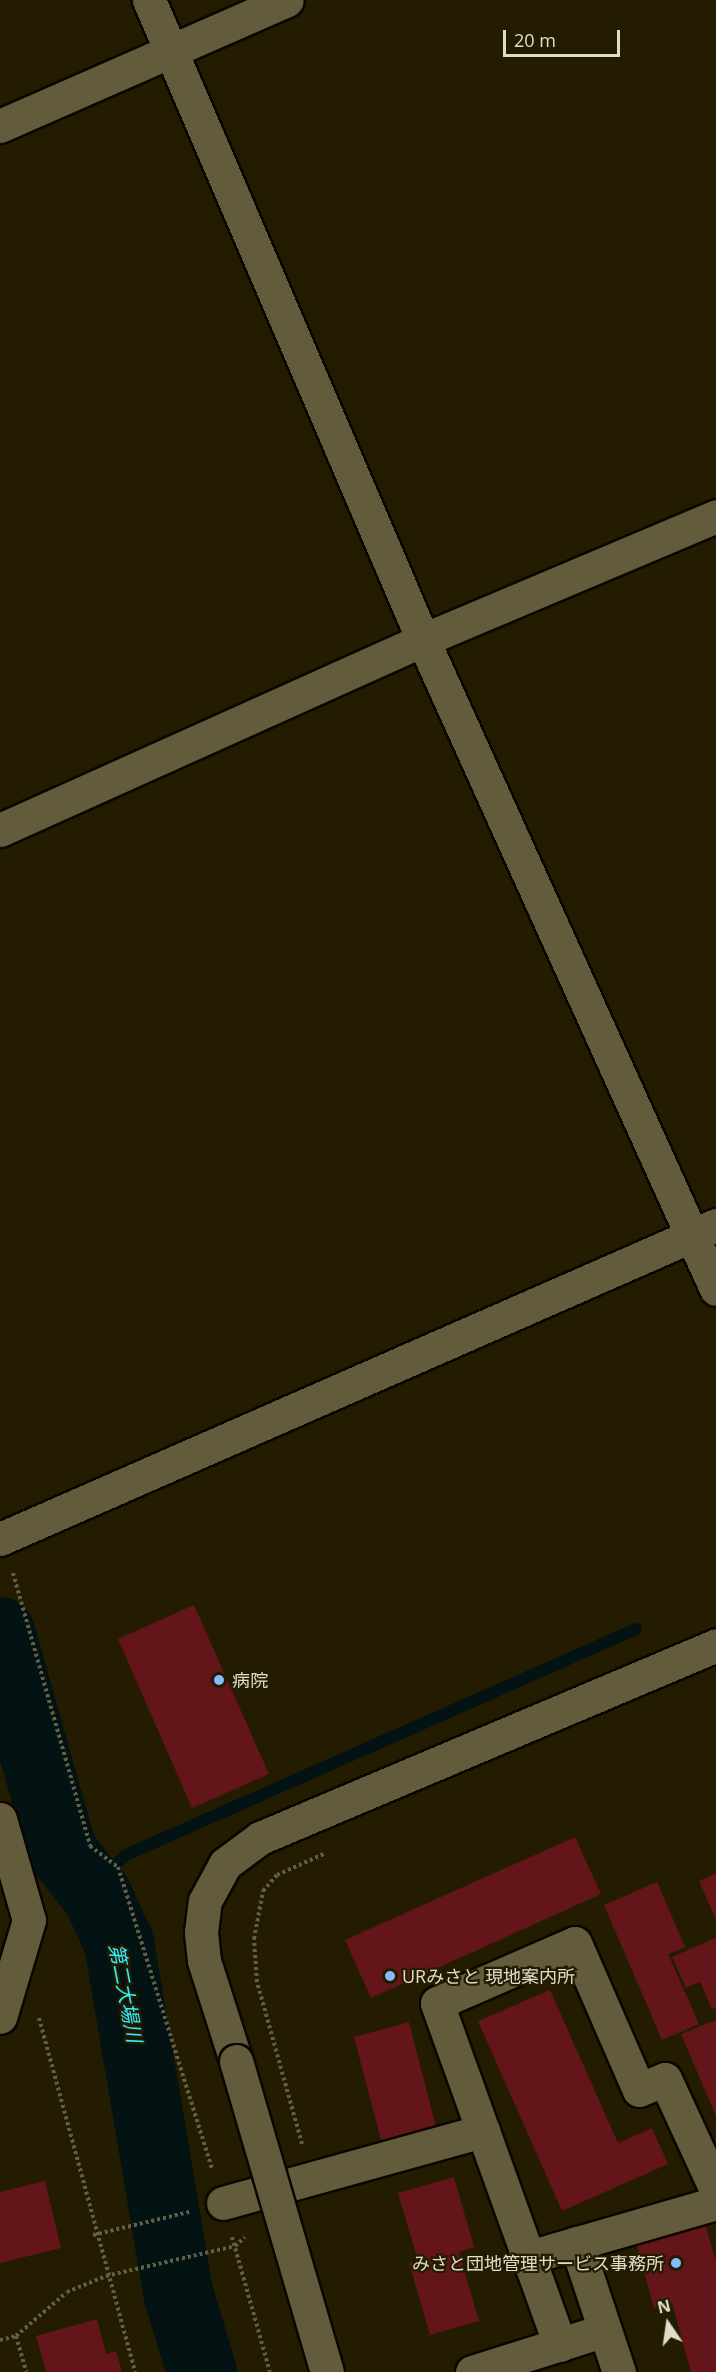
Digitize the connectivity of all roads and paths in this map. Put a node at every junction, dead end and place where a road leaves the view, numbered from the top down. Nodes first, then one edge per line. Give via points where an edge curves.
1 (149, 0) edge
2 (287, 0) edge
3 (171, 51) junction
4 (0, 126) edge
5 (716, 516) edge
6 (423, 640) junction
7 (0, 830) edge
8 (704, 1230) edge
9 (716, 1289) edge
10 (2, 1538) edge
11 (716, 1645) edge
12 (0, 1819) edge
13 (332, 1851) dead end
14 (8, 1977) edge
15 (36, 2010) dead end
16 (0, 2017) edge
17 (483, 2131) junction
18 (312, 2178) junction
19 (716, 2190) edge
20 (223, 2203) junction
21 (716, 2203) edge
22 (252, 2231) dead end
23 (93, 2235) junction
24 (576, 2243) junction
25 (235, 2246) junction
26 (529, 2257) junction
27 (106, 2276) junction
28 (605, 2330) junction
29 (16, 2336) junction
30 (0, 2340) edge
31 (560, 2344) junction
32 (26, 2372) edge
33 (135, 2372) edge
34 (270, 2372) edge
35 (327, 2372) edge
36 (472, 2372) edge
37 (619, 2372) edge

1 - 3 street
2 - 3 street
3 - 4 street
3 - 6 street
5 - 6 street
6 - 7 street
6 - 8 street
8 - 9 street
8 - 10 street
10 - 20 path via 90,1846 118,1867
11 - 35 street, bridge via 260,1838 225,1864 205,1901 201,1932 204,1961
12 - 14 street via 29,1920
13 - 18 path via 277,1875 262,1891 254,1938 257,1982
14 - 16 street
15 - 23 path
17 - 18 street
17 - 19 street via 437,2002 575,1943 639,2090 665,2079
17 - 26 street
18 - 20 street
20 - 23 path
20 - 25 path
21 - 24 street
22 - 25 path
23 - 27 path
24 - 26 street
24 - 28 street
25 - 27 path
25 - 34 path
26 - 31 street
27 - 29 path via 67,2292
27 - 33 path
28 - 31 street
28 - 37 street
29 - 30 path
29 - 32 path
31 - 36 street

